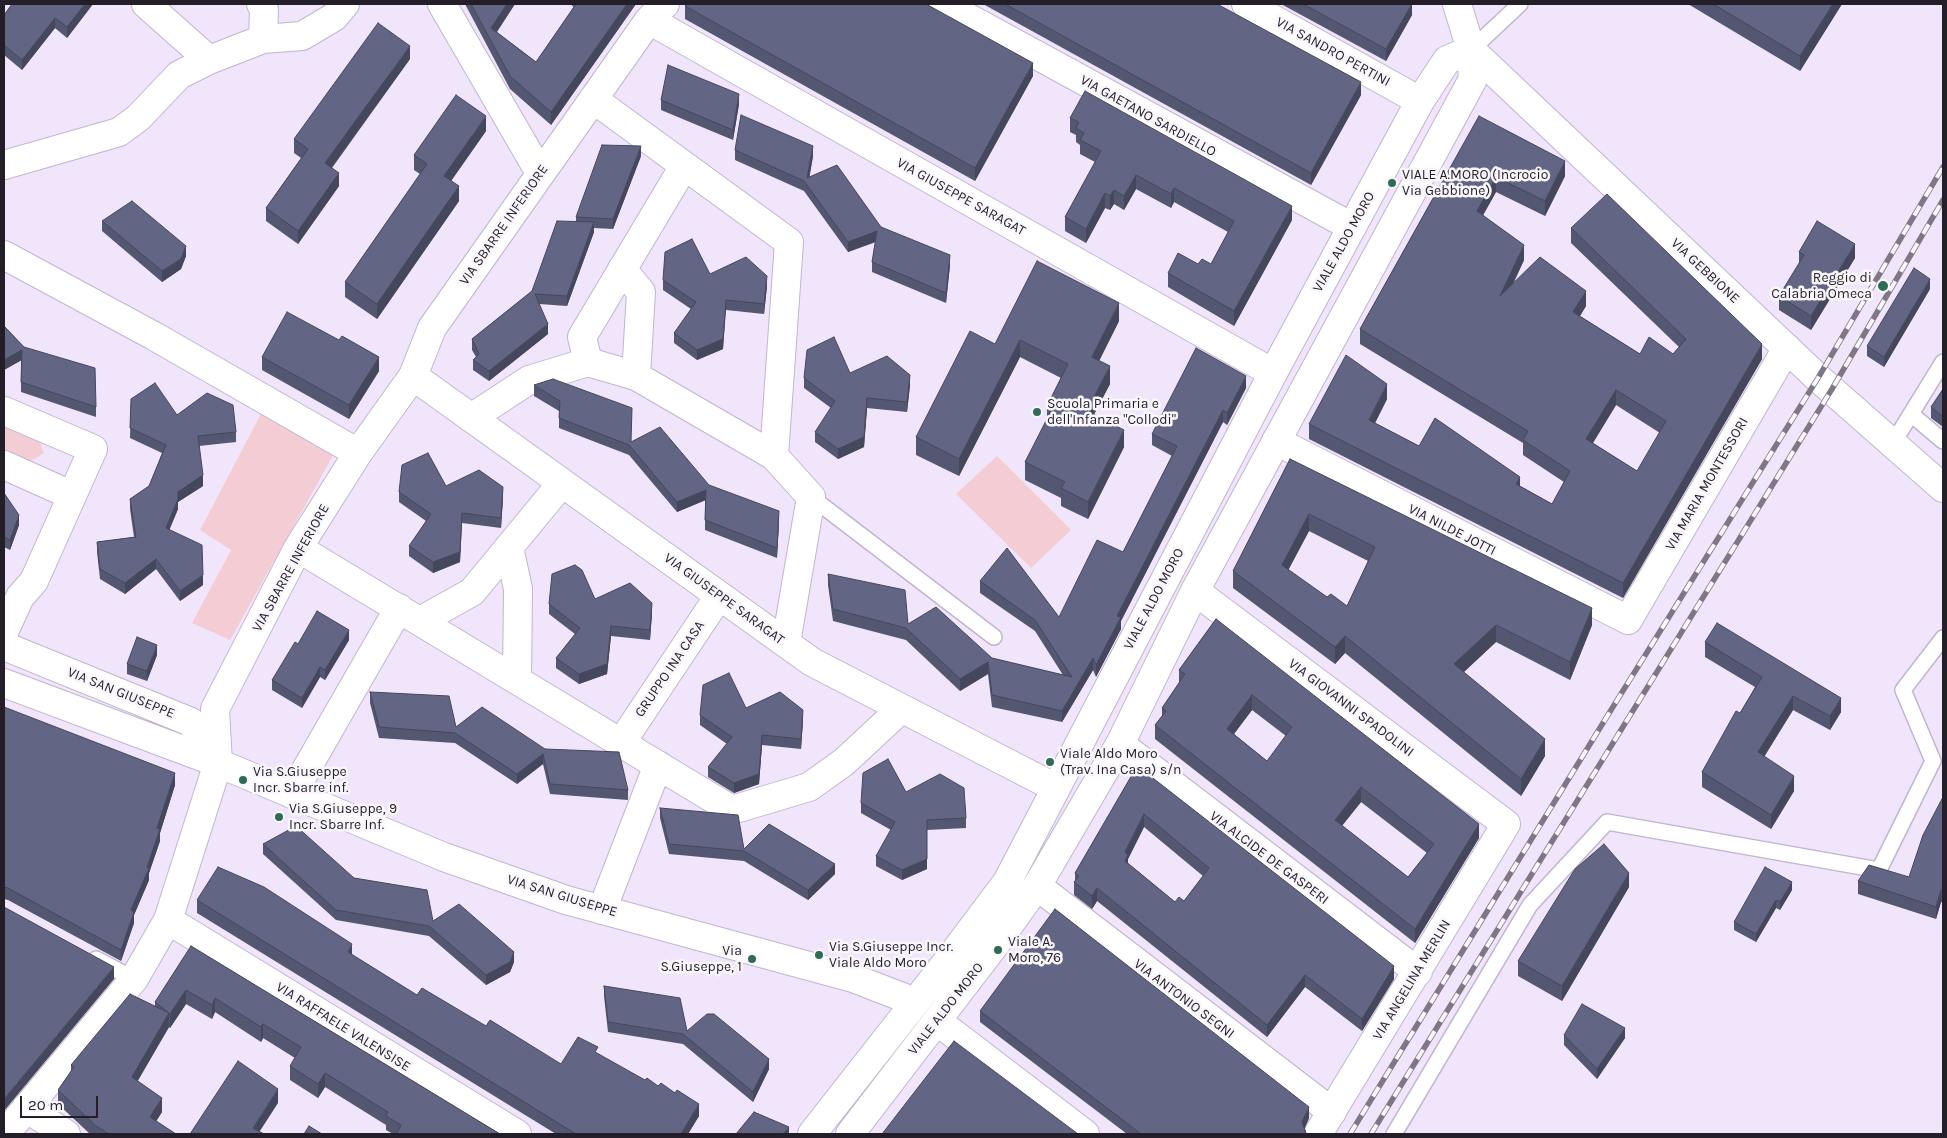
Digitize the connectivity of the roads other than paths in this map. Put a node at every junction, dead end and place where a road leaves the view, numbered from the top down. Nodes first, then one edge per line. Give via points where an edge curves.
1 (146, 4) edge
2 (262, 4) edge
3 (345, 4) edge
4 (442, 4) edge
5 (943, 4) edge
6 (1246, 4) edge
7 (1438, 4) edge
8 (1520, 4) edge
9 (657, 12) edge
10 (1464, 26) edge
11 (263, 39) junction
12 (209, 60) junction
13 (593, 99) junction
14 (1420, 101) junction
15 (4, 165) edge
16 (684, 166) junction
17 (540, 174) junction
18 (1352, 227) junction
19 (4, 255) edge
20 (622, 269) junction
21 (1787, 348) junction
22 (588, 362) junction
23 (1943, 362) edge
24 (1273, 373) junction
25 (414, 376) junction
26 (636, 376) junction
27 (4, 410) edge
28 (1911, 414) junction
29 (471, 418) junction
30 (1276, 441) junction
31 (1943, 441) edge
32 (1893, 444) junction
33 (358, 453) junction
34 (774, 456) junction
35 (4, 465) edge
36 (562, 483) junction
37 (1943, 488) edge
38 (71, 495) junction
39 (811, 497) junction
40 (509, 547) junction
41 (298, 548) junction
42 (1195, 592) junction
43 (719, 596) junction
44 (409, 615) junction
45 (6, 617) edge
46 (1628, 620) joint
47 (994, 637) dead end
48 (1943, 638) edge
49 (786, 643) junction
50 (4, 646) edge
51 (517, 680) junction
52 (6, 689) edge
53 (901, 709) junction
54 (620, 743) junction
55 (1120, 744) junction
56 (218, 763) junction
57 (658, 765) junction
58 (1054, 788) junction
59 (292, 794) junction
60 (1506, 824) joint
61 (1037, 886) junction
62 (602, 910) junction
63 (168, 920) junction
64 (82, 951) edge
65 (1418, 972) junction
66 (134, 979) junction
67 (915, 1002) junction
68 (936, 1021) junction
69 (26, 1108) junction
70 (1325, 1123) edge
71 (5, 1134) edge
72 (66, 1134) edge
73 (517, 1134) edge
74 (812, 1134) edge
75 (850, 1134) edge
76 (1085, 1134) edge
77 (1394, 1134) edge

1 - 12 street
2 - 11 street
3 - 11 street via 334,17 302,36
4 - 17 street
5 - 18 street, VIA GAETANO SARDIELLO
6 - 14 street, VIA SANDRO PERTINI
7 - 10 street, VIA GEBBIONE
8 - 10 lane
9 - 13 street, VIA SBARRE INFERIORE
9 - 24 street, VIA GIUSEPPE SARAGAT
10 - 14 street, VIALE ALDO MORO via 1447,60
10 - 21 street, VIA GEBBIONE
10 - 30 street, VIALE ALDO MORO via 1473,79
11 - 12 street
12 - 15 street via 178,75 138,118 119,132
13 - 16 street
13 - 17 street, VIA SBARRE INFERIORE
14 - 18 street, VIALE ALDO MORO
16 - 20 street
16 - 34 street via 789,242
17 - 25 street, VIA SBARRE INFERIORE via 432,328
18 - 24 street, VIALE ALDO MORO
19 - 33 street via 154,336
20 - 22 street via 582,337
20 - 26 street via 641,292
21 - 32 street, VIA GEBBIONE
21 - 46 street, VIA MARIA MONTESSORI
22 - 26 street
22 - 29 street via 528,380
23 - 28 lane
24 - 58 street, VIALE ALDO MORO
25 - 29 street, VIA GIUSEPPE SARAGAT
25 - 33 street, VIA SBARRE INFERIORE
26 - 34 street
27 - 38 street via 92,449
28 - 31 lane
28 - 32 lane
29 - 36 street, VIA GIUSEPPE SARAGAT
30 - 42 street, VIALE ALDO MORO
30 - 46 street, VIA NILDE JOTTI
32 - 37 street, VIA GEBBIONE
33 - 41 street, VIA SBARRE INFERIORE
34 - 39 street
35 - 38 street
36 - 40 street
36 - 43 street, VIA GIUSEPPE SARAGAT
38 - 45 street via 34,581
39 - 47 lane
39 - 49 street
40 - 44 street via 472,592
40 - 51 street via 518,589
41 - 44 street
41 - 56 street, VIA SBARRE INFERIORE via 215,709
42 - 55 street, VIALE ALDO MORO
42 - 60 street, VIA GIOVANNI SPADOLINI
43 - 49 street, VIA GIUSEPPE SARAGAT
43 - 54 street, GRUPPO INA CASA
44 - 51 street
44 - 59 street
48 - 77 lane via 1903,690 1933,761 1879,870 1607,822 1530,905
49 - 53 street, VIA GIUSEPPE SARAGAT via 812,662
50 - 56 street, VIA SAN GIUSEPPE via 191,722
51 - 54 street
52 - 56 street, VIA SAN GIUSEPPE
53 - 57 street via 844,762 809,787 732,810
53 - 58 street, VIA GIUSEPPE SARAGAT
54 - 57 street
55 - 61 street, VIALE ALDO MORO
55 - 65 street, VIA ALCIDE DE GASPERI
56 - 59 street, VIA SAN GIUSEPPE
56 - 63 street, VIA SBARRE INFERIORE
57 - 62 street
58 - 67 street, VIALE ALDO MORO via 1006,882
59 - 62 street, VIA SAN GIUSEPPE via 444,857
60 - 65 street, VIA ANGELINA MERLIN
61 - 68 street, VIALE ALDO MORO
61 - 70 street, VIA ANTONIO SEGNI
62 - 67 street, VIA SAN GIUSEPPE via 853,978
63 - 66 street, VIA SBARRE INFERIORE
63 - 73 street, VIA RAFFAELE VALENSISE
64 - 66 lane
65 - 70 street, VIA ANGELINA MERLIN
66 - 69 street, VIA SBARRE INFERIORE
67 - 74 street, VIALE ALDO MORO
68 - 75 street, VIALE ALDO MORO
68 - 76 street
69 - 71 street, VIA SBARRE INFERIORE
69 - 72 street

